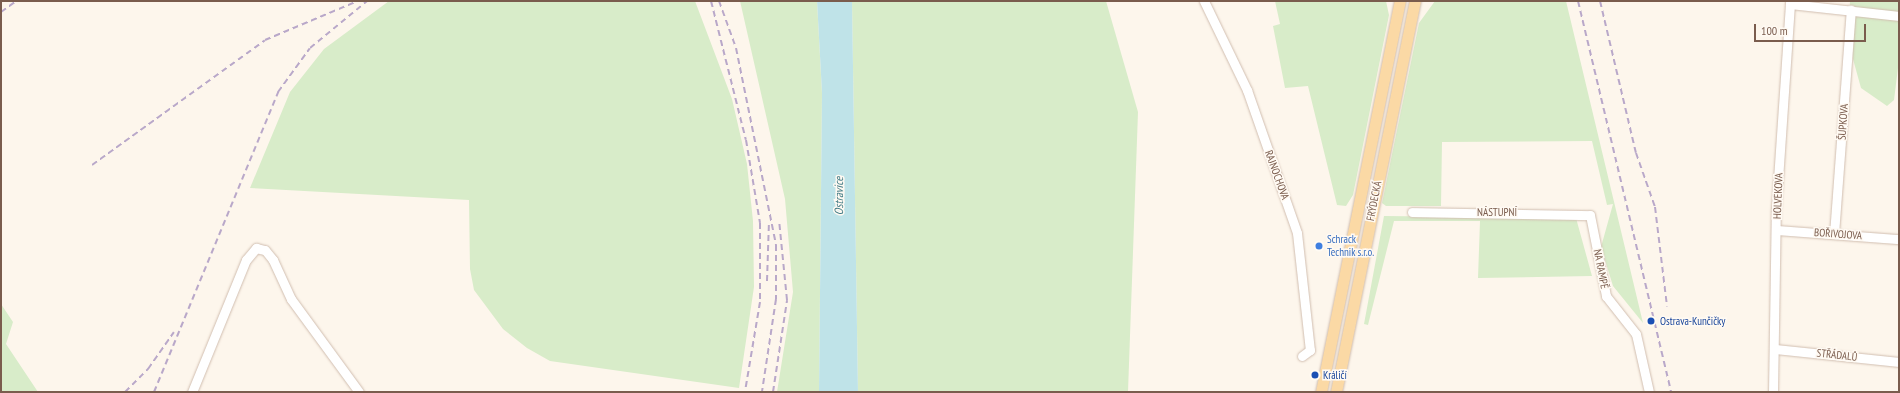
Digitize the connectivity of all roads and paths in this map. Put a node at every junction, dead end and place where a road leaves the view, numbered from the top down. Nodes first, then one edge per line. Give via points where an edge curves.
1 (1204, 1) edge
2 (1393, 1) edge
3 (1400, 1) edge
4 (1422, 1) edge
5 (1790, 3) edge
6 (1414, 6) edge
7 (1851, 10) junction
8 (1397, 15) junction
9 (1899, 16) edge
10 (1412, 212) dead end
11 (1582, 213) joint
12 (1778, 230) junction
13 (1834, 234) junction
14 (1899, 239) edge
15 (1775, 349) junction
16 (1302, 356) dead end
17 (1899, 362) edge
18 (192, 392) edge
19 (359, 392) edge
20 (1321, 392) edge
21 (1336, 392) edge
22 (1650, 392) edge
23 (1773, 392) edge

1 - 16 street, RAJNOCHOVA via 1247,90 1297,233 1310,350
2 - 8 main road
3 - 8 main road, FRÝDECKÁ
4 - 6 main road
5 - 7 street
5 - 12 street, HOLVEKOVA
6 - 21 main road, FRÝDECKÁ
7 - 9 street
7 - 13 street, ŠUPKOVA
8 - 20 main road, FRÝDECKÁ
10 - 11 street, NÁSTUPNÍ
11 - 22 street, NA RAMPĚ via 1590,215 1606,296 1636,334
12 - 13 street, BOŘIVOJOVA
12 - 15 street, HOLVEKOVA
13 - 14 street, BOŘIVOJOVA
15 - 17 street, STŘÁDALŮ
15 - 23 street, HOLVEKOVA
18 - 19 street via 250,252 259,248 273,260 291,299

